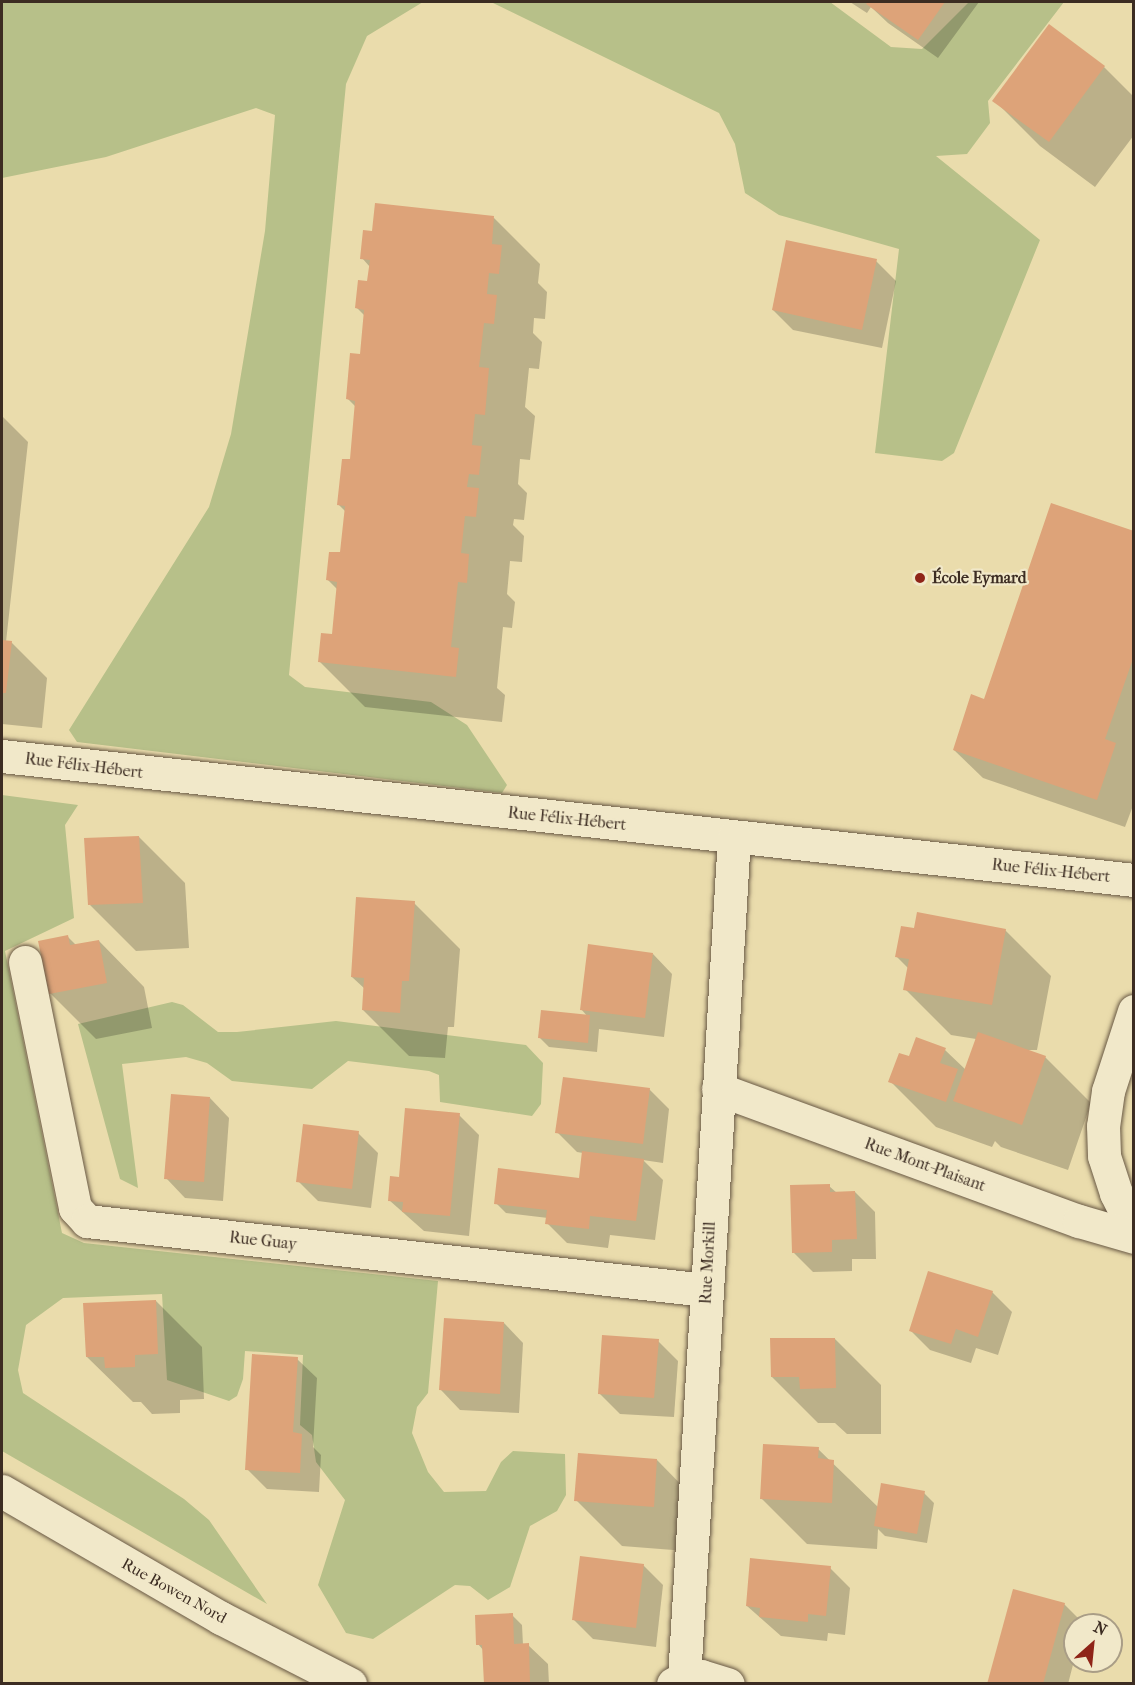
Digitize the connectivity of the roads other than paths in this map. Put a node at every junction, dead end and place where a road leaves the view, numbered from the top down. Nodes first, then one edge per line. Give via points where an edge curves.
1 (2, 756) edge
2 (734, 836) junction
3 (1134, 880) edge
4 (25, 962) dead end
5 (1134, 1011) edge
6 (718, 1089) junction
7 (1134, 1229) edge
8 (1134, 1237) edge
9 (706, 1290) junction
10 (2, 1491) edge
11 (678, 1681) edge
12 (350, 1683) edge
13 (728, 1683) edge

1 - 2 street, Rue Félix-Hébert
2 - 3 street, Rue Félix-Hébert
2 - 6 street, Rue Morkill
4 - 9 street, Rue Guay via 75,1208 87,1221
5 - 7 street via 1108,1091 1102,1126 1104,1156
6 - 8 street, Rue Mont-Plaisant via 1068,1217
6 - 9 street, Rue Morkill
9 - 11 street, Rue Morkill
10 - 12 street, Rue Bowen Nord via 220,1618
11 - 13 street via 701,1676

